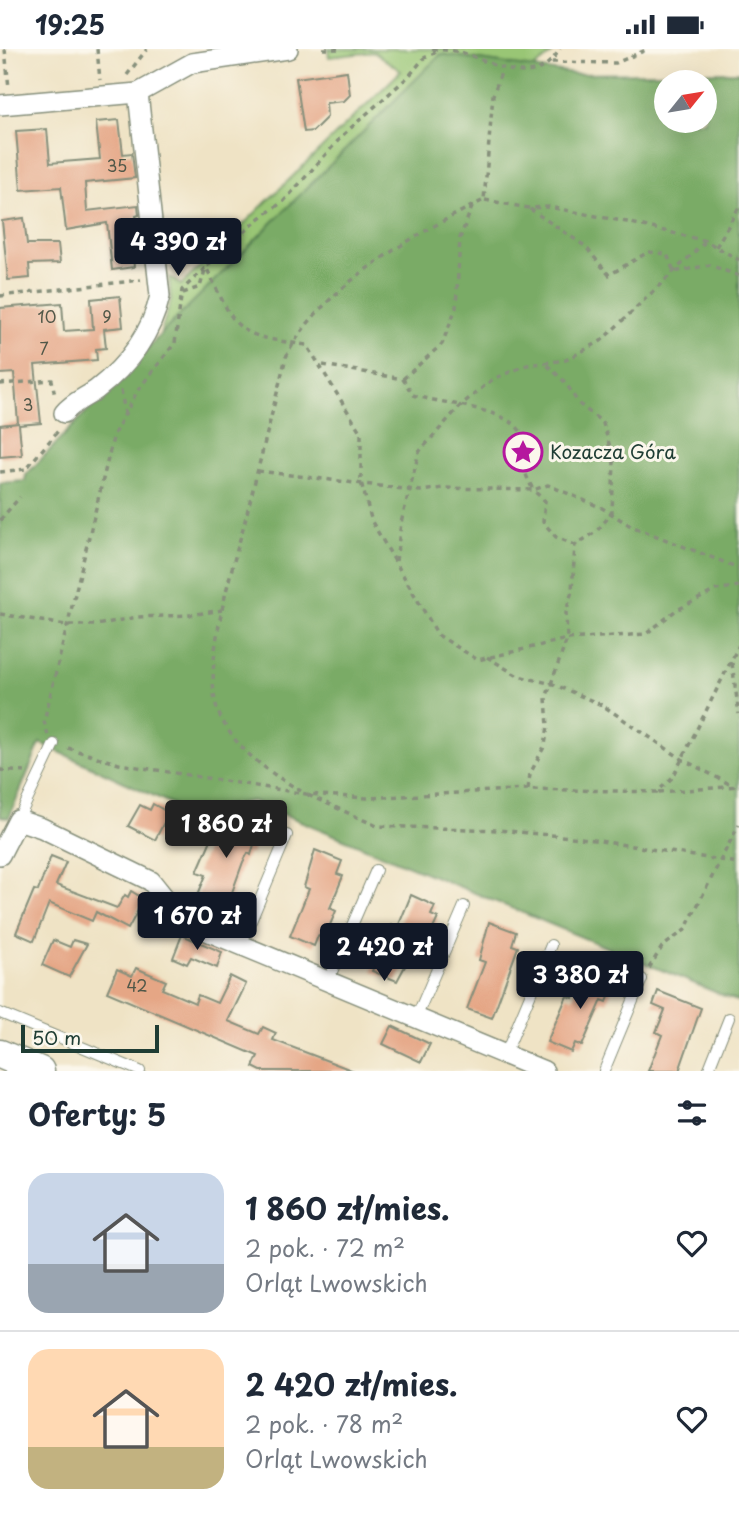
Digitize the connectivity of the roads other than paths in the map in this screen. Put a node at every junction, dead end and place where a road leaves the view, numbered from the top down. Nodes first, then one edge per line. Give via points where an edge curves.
1 (288, 49) edge
2 (138, 93) junction
3 (0, 105) edge
4 (64, 413) road end
5 (54, 744) road end
6 (18, 820) junction
7 (287, 835) dead end
8 (0, 855) edge
9 (376, 870) dead end
10 (464, 906) dead end
11 (241, 945) junction
12 (551, 945) dead end
13 (642, 979) road end
14 (328, 981) junction
15 (0, 1013) edge
16 (416, 1018) junction
17 (729, 1018) dead end
18 (0, 1054) edge
19 (505, 1055) junction
20 (40, 1071) edge
21 (140, 1071) edge
22 (544, 1071) edge
23 (604, 1071) edge
24 (708, 1071) edge

1 - 2 street via 192,63
2 - 3 street
2 - 4 street via 160,296 147,336 96,390
5 - 6 lane
6 - 8 street
6 - 11 street via 151,881 183,921
7 - 11 lane
9 - 14 lane
10 - 16 lane
11 - 14 street
12 - 19 lane
13 - 23 lane
14 - 16 street
15 - 21 lane
16 - 19 street
17 - 24 lane
18 - 20 main road
19 - 22 street

